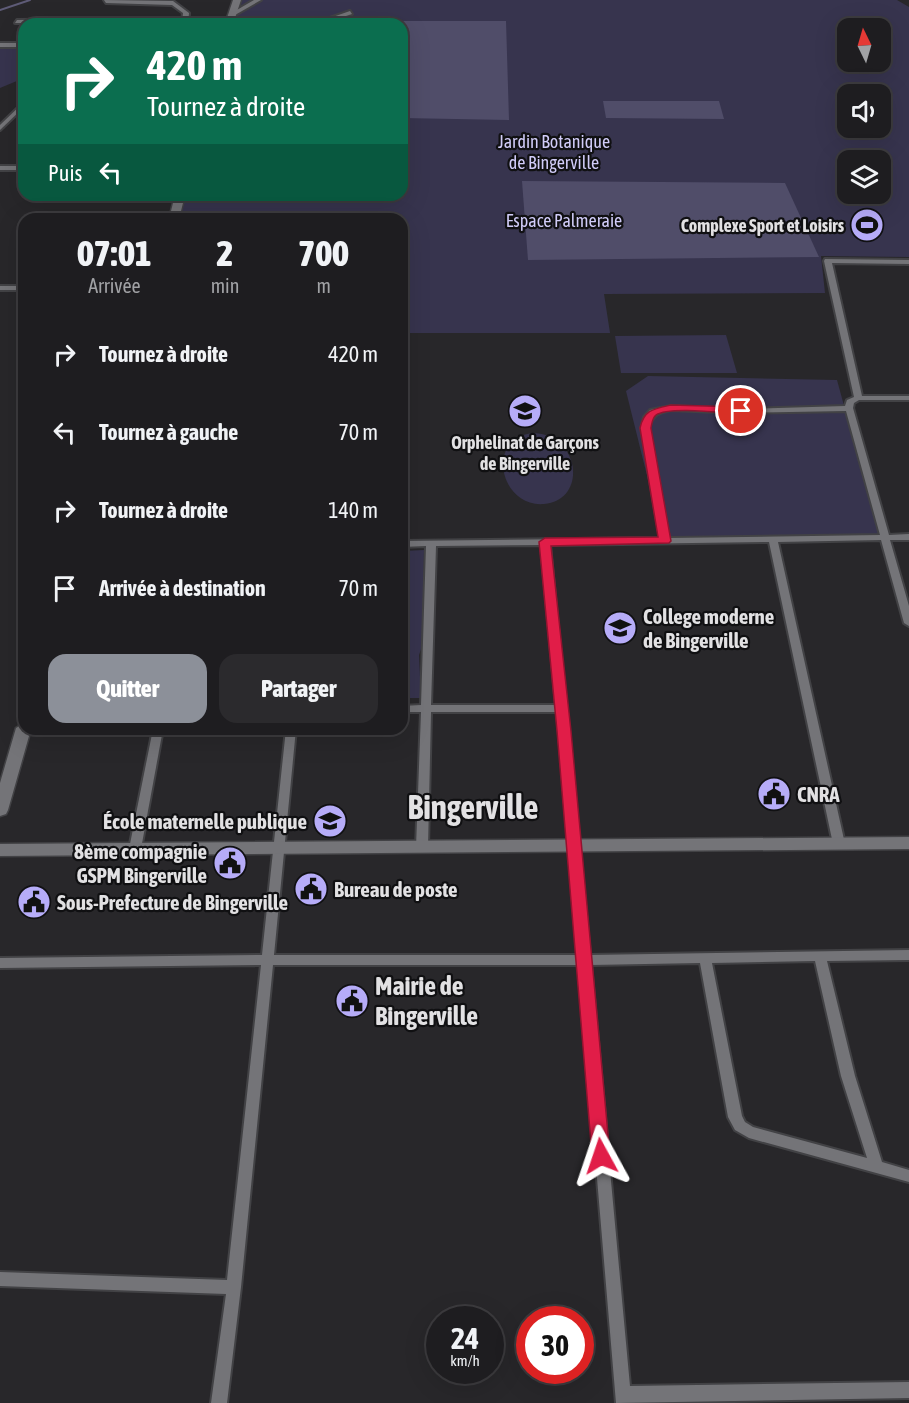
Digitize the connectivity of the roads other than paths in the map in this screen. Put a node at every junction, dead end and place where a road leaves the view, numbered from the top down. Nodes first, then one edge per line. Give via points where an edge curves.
1 (237, 0) edge
2 (258, 0) edge
3 (106, 1) edge
4 (132, 1) edge
5 (350, 13) dead end
6 (233, 15) junction
7 (127, 18) edge
8 (186, 18) edge
9 (232, 18) edge
10 (339, 18) edge
11 (0, 45) edge
12 (18, 45) edge
13 (18, 110) edge
14 (0, 128) edge
15 (0, 168) edge
16 (18, 168) edge
17 (909, 262) edge
18 (0, 288) edge
19 (18, 288) edge
20 (858, 398) junction
21 (909, 398) edge
22 (849, 408) junction
23 (884, 537) junction
24 (909, 537) edge
25 (773, 540) junction
26 (665, 541) junction
27 (545, 542) junction
28 (430, 543) junction
29 (408, 544) edge
30 (909, 623) edge
31 (562, 708) junction
32 (408, 709) edge
33 (428, 709) junction
34 (22, 735) edge
35 (157, 735) edge
36 (290, 735) edge
37 (0, 810) edge
38 (909, 843) edge
39 (839, 844) junction
40 (575, 847) junction
41 (278, 848) junction
42 (422, 848) junction
43 (135, 849) junction
44 (0, 850) edge
45 (909, 955) edge
46 (820, 956) junction
47 (705, 958) junction
48 (267, 960) junction
49 (585, 960) junction
50 (0, 963) edge
51 (877, 1168) junction
52 (909, 1176) edge
53 (0, 1279) edge
54 (234, 1287) junction
55 (909, 1390) edge
56 (624, 1399) edge
57 (219, 1403) edge

1 - 6 main road
2 - 6 street
3 - 4 street
4 - 7 street
4 - 8 street via 178,5
5 - 10 street
6 - 9 main road
11 - 12 street
13 - 14 street
15 - 16 street
17 - 20 street via 828,261
18 - 19 street
20 - 21 street
20 - 22 street via 850,402
22 - 23 street
22 - 26 street via 671,408 653,412 645,428
23 - 24 street
23 - 25 street
23 - 30 street
25 - 26 street
25 - 39 street
26 - 27 street
27 - 28 street
27 - 31 street
28 - 29 street
28 - 33 street
31 - 33 street
31 - 40 street
32 - 33 street
33 - 42 street
34 - 37 main road
35 - 43 street
36 - 41 street
38 - 39 main road
39 - 40 main road
40 - 42 main road
40 - 49 street
41 - 42 main road
41 - 43 main road
41 - 48 street
43 - 44 main road
45 - 46 street
46 - 47 street
46 - 51 street via 848,1076
47 - 49 street
47 - 51 street via 735,1117 740,1126 749,1132
48 - 49 street
48 - 50 street
48 - 54 street
49 - 56 street
51 - 52 street
53 - 54 street
54 - 57 street
55 - 56 street

